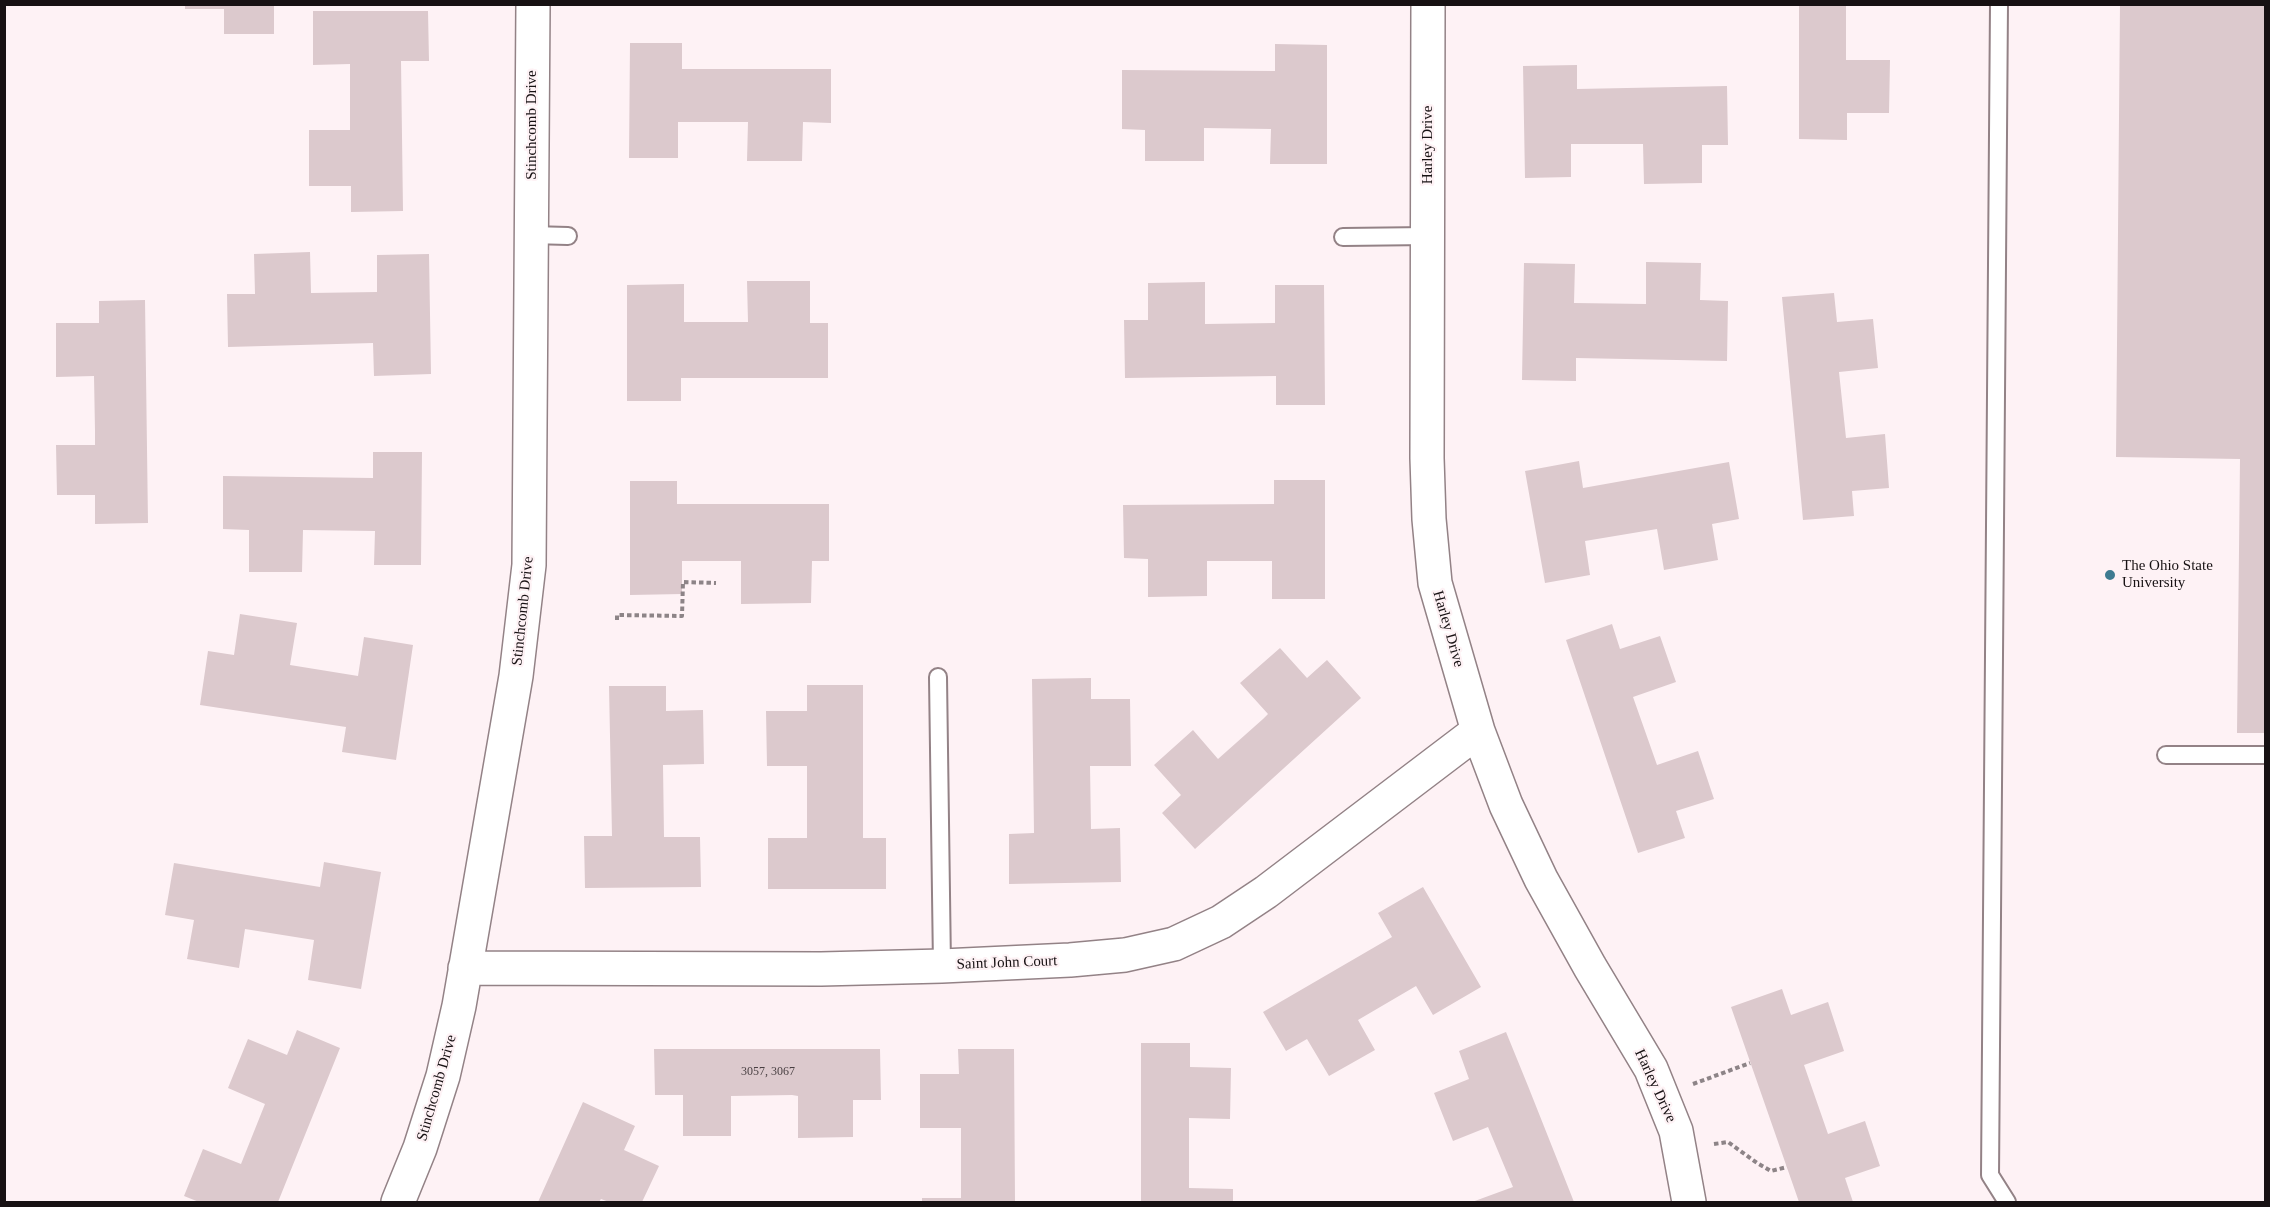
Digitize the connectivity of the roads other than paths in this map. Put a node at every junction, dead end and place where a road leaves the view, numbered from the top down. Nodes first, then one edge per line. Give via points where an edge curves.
1 (533, 4) edge
2 (1428, 4) edge
3 (1999, 4) edge
4 (531, 235) junction
5 (568, 236) dead end
6 (1428, 236) junction
7 (1343, 237) dead end
8 (938, 677) dead end
9 (1478, 731) junction
10 (2166, 755) dead end
11 (2265, 755) edge
12 (942, 966) junction
13 (465, 968) junction
14 (399, 1203) edge
15 (1689, 1203) edge
16 (2007, 1203) edge

1 - 4 street, Stinchcomb Drive
2 - 6 street, Harley Drive
3 - 16 lane via 1990,1174
4 - 5 lane
4 - 13 street, Stinchcomb Drive via 529,565 516,676
6 - 7 lane
6 - 9 street, Harley Drive via 1427,458 1435,583
8 - 12 lane
9 - 12 street, Saint John Court via 1266,892 1221,922 1174,944 1125,955
9 - 15 street, Harley Drive via 1506,805 1541,879 1651,1069 1676,1131
10 - 11 lane
12 - 13 street, Saint John Court
13 - 14 street, Stinchcomb Drive via 443,1076

